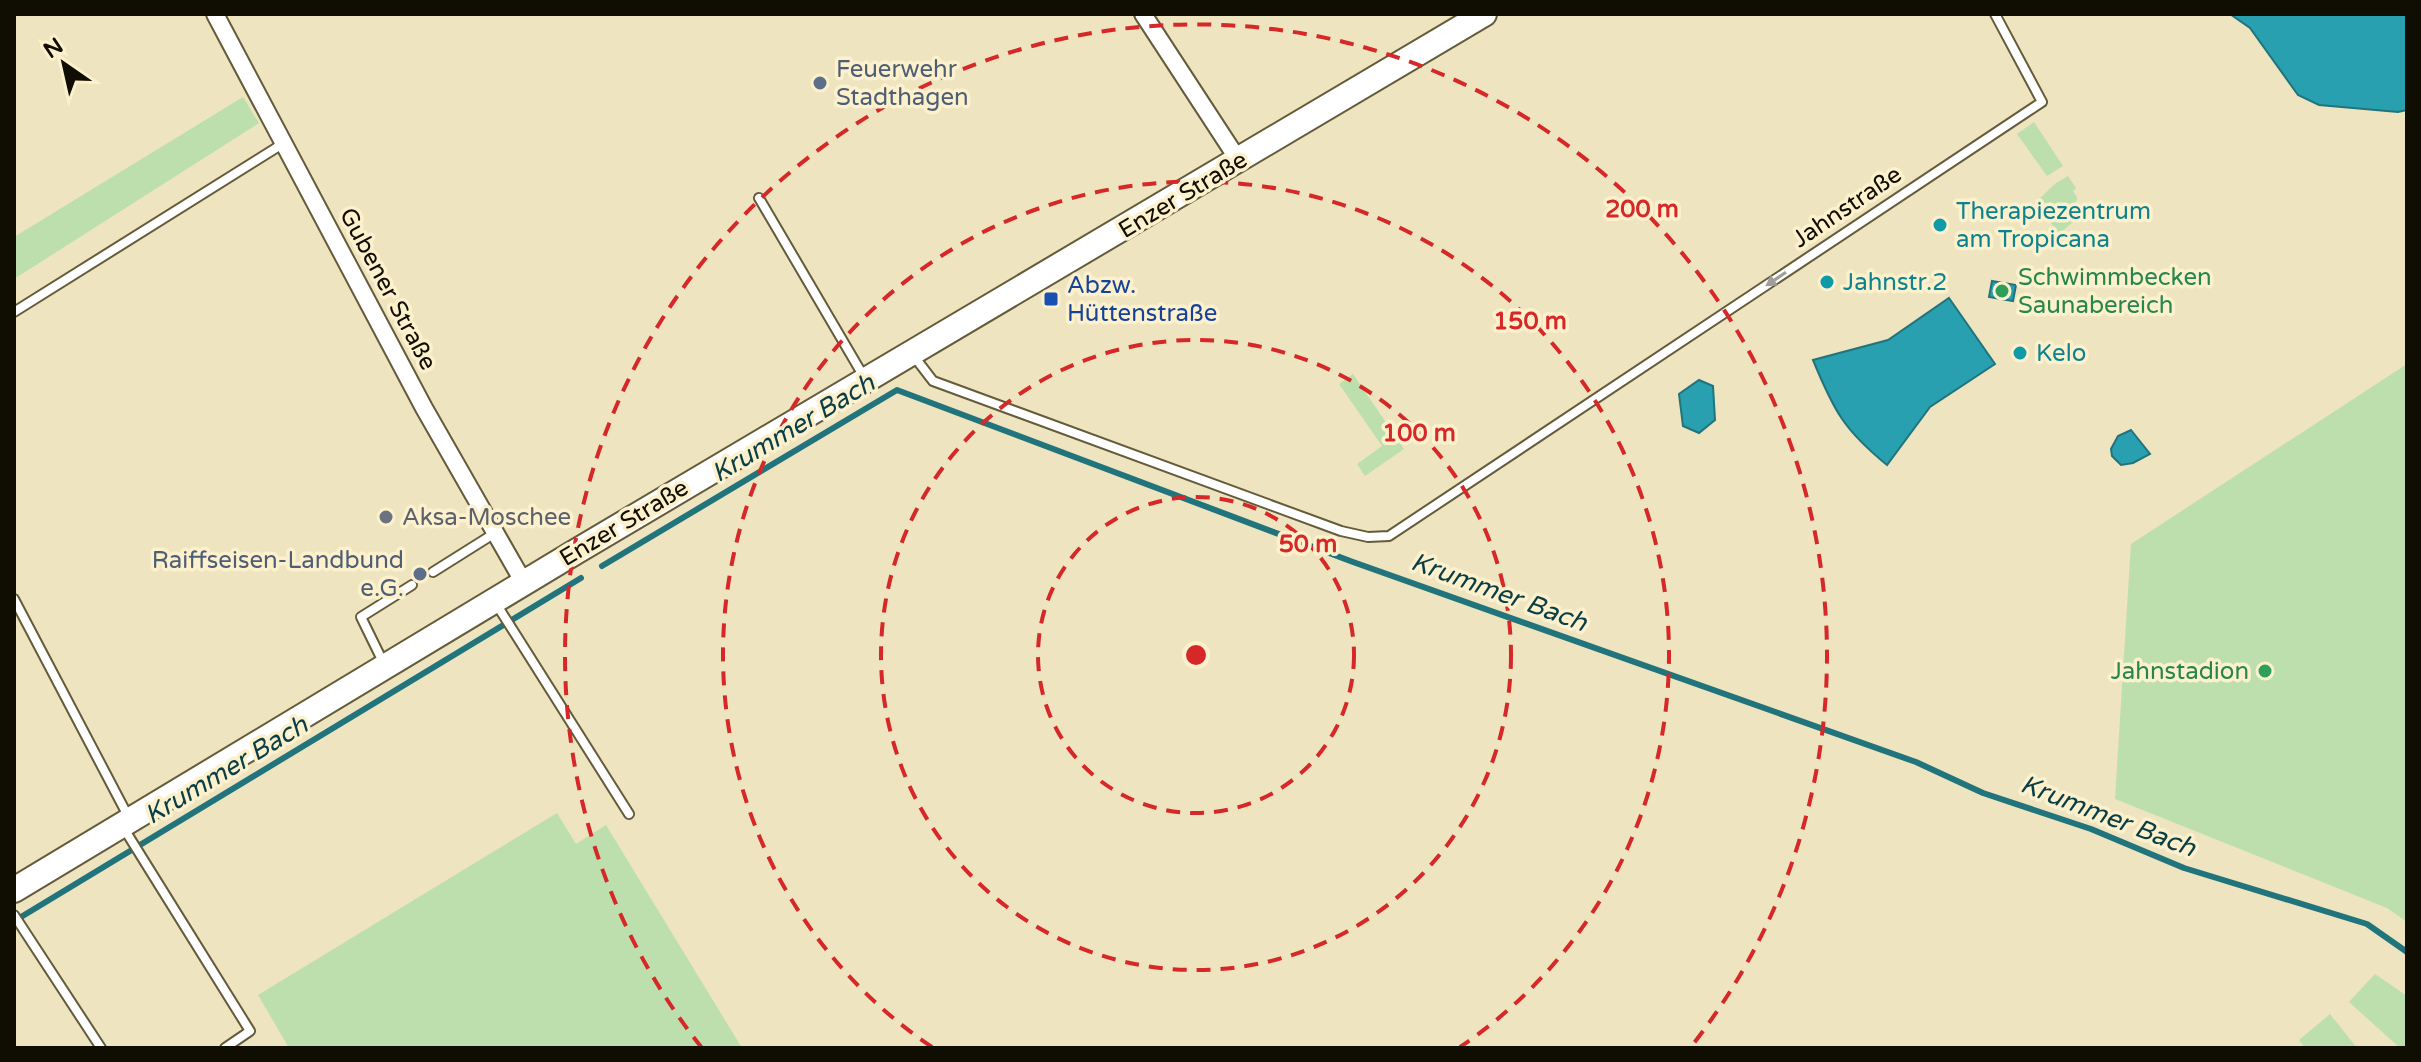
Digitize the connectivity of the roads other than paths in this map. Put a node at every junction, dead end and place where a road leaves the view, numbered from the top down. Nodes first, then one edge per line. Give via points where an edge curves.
1 (215, 14) edge
2 (1143, 14) edge
3 (1484, 14) edge
4 (1995, 14) edge
5 (284, 143) junction
6 (1239, 161) junction
7 (759, 198) dead end
8 (14, 312) edge
9 (912, 355) junction
10 (866, 380) junction
11 (495, 532) junction
12 (433, 572) dead end
13 (524, 583) junction
14 (412, 585) dead end
15 (14, 599) edge
16 (503, 616) junction
17 (386, 667) junction
18 (629, 814) dead end
19 (128, 829) junction
20 (14, 890) edge
21 (16, 919) edge
22 (101, 1048) edge
23 (225, 1048) edge

1 - 5 street, Gubener Straße
2 - 6 street
3 - 6 main road, Enzer Straße
4 -> 9 lane, Jahnstraße via 2042,102 1389,536 1341,531 933,381
5 - 8 lane
5 - 11 street, Gubener Straße
6 - 9 main road, Enzer Straße
7 - 10 lane
9 - 10 main road, Enzer Straße
10 - 13 main road, Enzer Straße
11 - 12 lane
11 - 13 street, Gubener Straße
13 - 16 main road, Enzer Straße
14 - 17 lane via 361,617
15 - 19 lane
16 - 17 main road, Enzer Straße
16 - 18 lane
17 - 19 main road, Enzer Straße
19 - 20 main road, Enzer Straße
19 - 23 lane via 250,1031
21 - 22 lane

